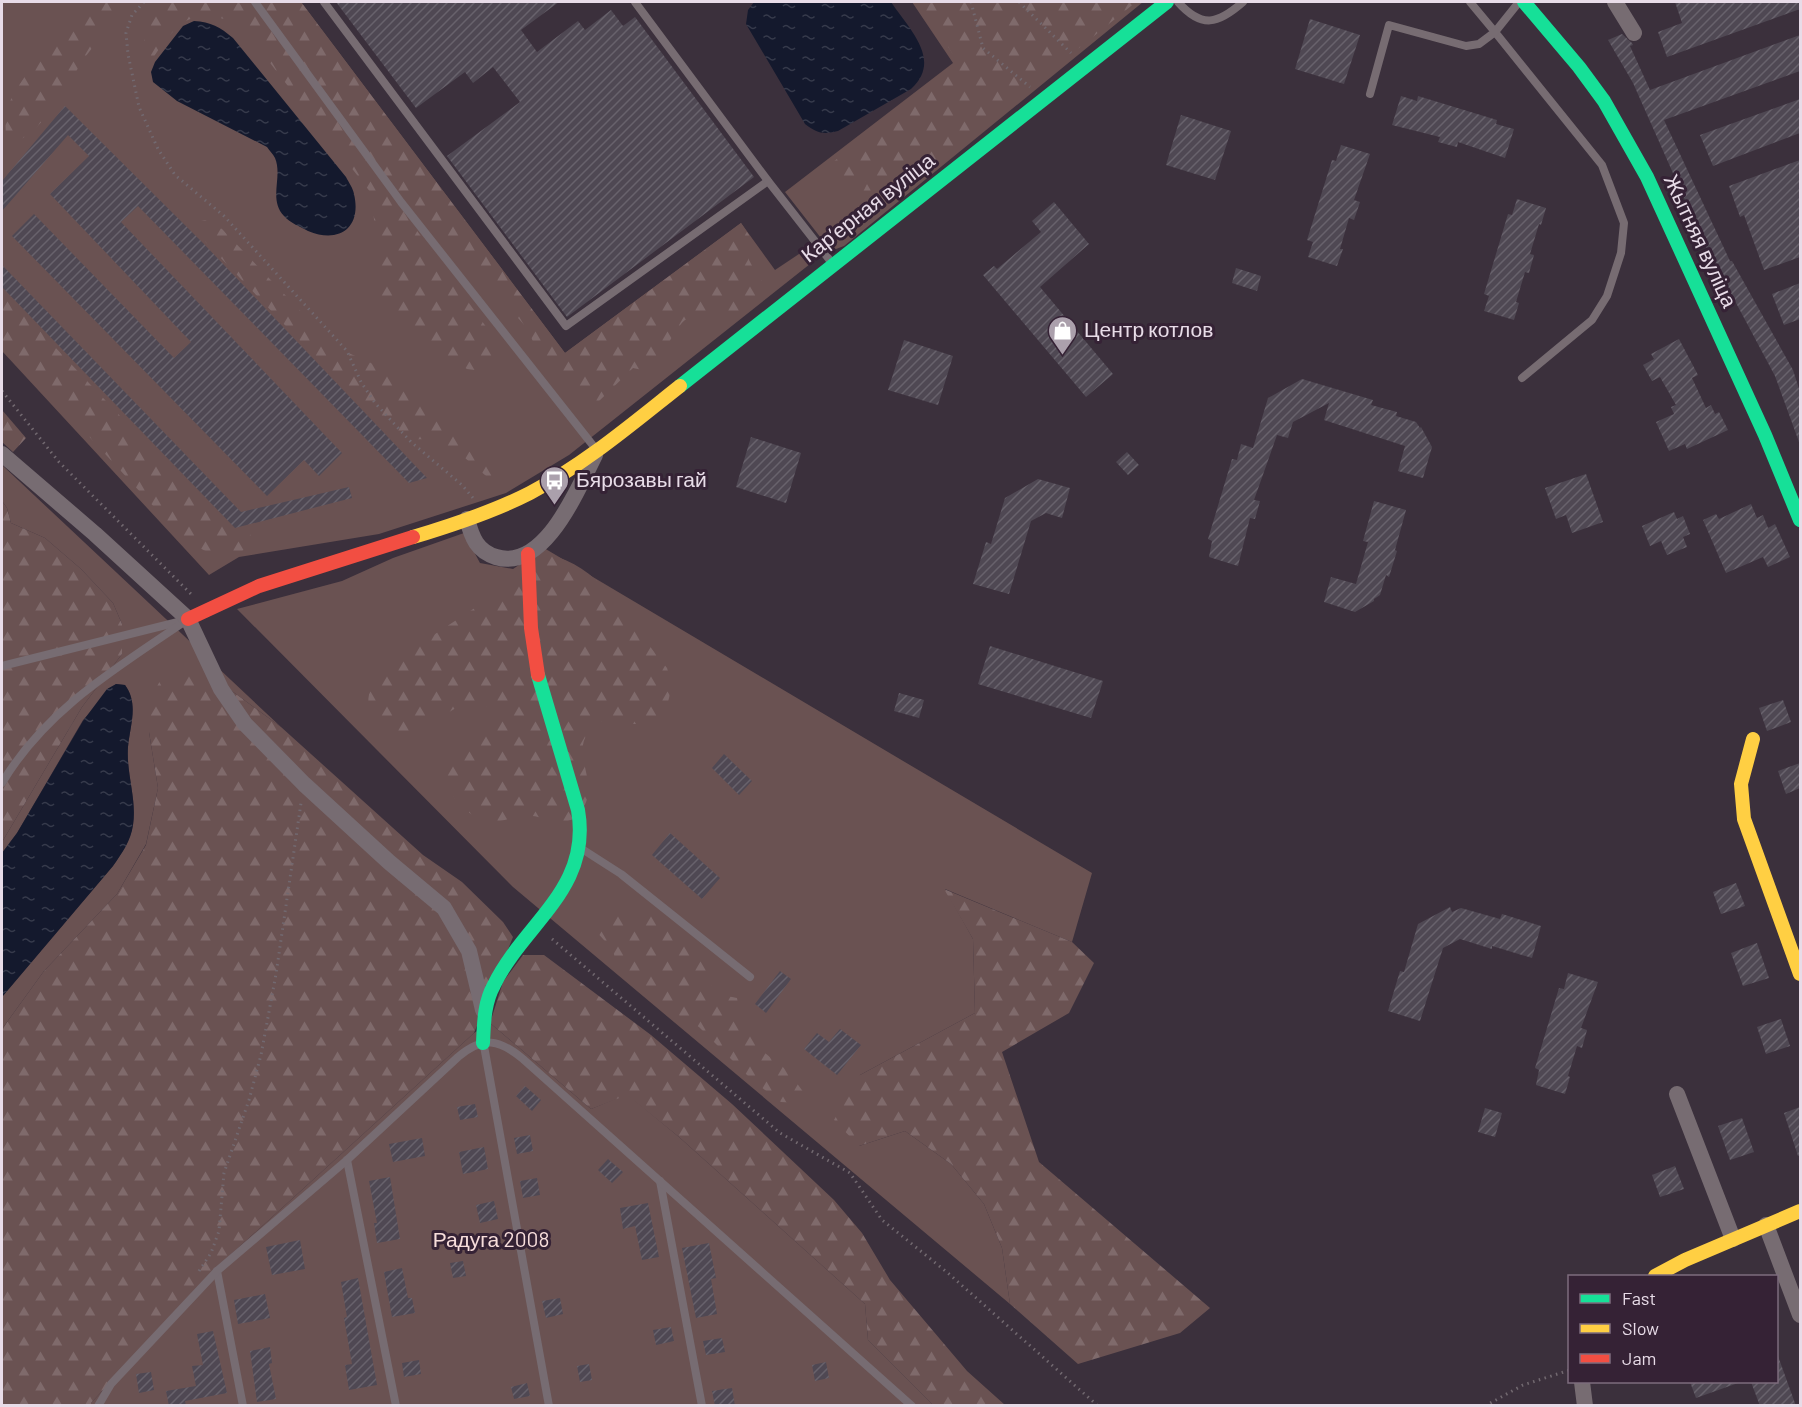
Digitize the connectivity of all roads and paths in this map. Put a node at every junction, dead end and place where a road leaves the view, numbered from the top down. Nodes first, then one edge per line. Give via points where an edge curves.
1 (144, 2) edge
2 (255, 2) edge
3 (324, 2) edge
4 (635, 2) edge
5 (971, 2) edge
6 (1019, 2) edge
7 (1167, 2) edge
8 (1178, 2) edge
9 (1243, 2) edge
10 (1470, 2) edge
11 (1519, 2) edge
12 (1524, 2) edge
13 (1615, 2) edge
14 (1495, 32) junction
15 (1634, 33) dead end
16 (1085, 67) junction
17 (1370, 94) dead end
18 (1044, 99) junction
19 (768, 181) junction
20 (832, 264) junction
21 (1522, 378) dead end
22 (2, 391) edge
23 (597, 451) junction
24 (2, 454) edge
25 (486, 513) junction
26 (467, 519) junction
27 (1800, 520) edge
28 (528, 554) junction
29 (207, 610) junction
30 (188, 619) junction
31 (2, 666) edge
32 (1753, 739) dead end
33 (2, 783) edge
34 (304, 784) junction
35 (579, 848) junction
36 (537, 927) junction
37 (1800, 974) edge
38 (750, 977) dead end
39 (484, 1011) junction
40 (483, 1042) junction
41 (1677, 1094) dead end
42 (346, 1160) junction
43 (660, 1181) junction
44 (1800, 1211) edge
45 (1766, 1225) junction
46 (1733, 1239) junction
47 (198, 1271) dead end
48 (217, 1271) junction
49 (1657, 1275) edge
50 (1800, 1315) edge
51 (1568, 1370) edge
52 (1582, 1383) edge
53 (98, 1406) edge
54 (243, 1406) edge
55 (396, 1406) edge
56 (549, 1406) edge
57 (702, 1406) edge
58 (912, 1406) edge
59 (1098, 1406) edge
60 (1485, 1406) edge
61 (1585, 1406) edge

1 - 25 path via 132,15 126,33 128,54 140,107 158,149 175,175 231,225 347,351 375,404 411,442 462,485
2 - 23 lane via 401,202
3 - 19 lane via 566,326
4 - 19 lane
5 - 18 path via 983,48
6 - 16 path
7 - 16 street, Карʼерная вуліца
8 - 9 lane via 1191,16 1208,20 1227,15
10 - 14 lane
11 - 14 lane
12 - 27 street, Жытняя вуліца via 1604,101 1647,177
13 - 15 street
14 - 17 lane via 1479,44 1466,46 1389,25
14 - 21 lane via 1602,165 1624,224 1621,253 1607,296 1592,320
16 - 18 street, Карʼерная вуліца
18 - 20 street, Карʼерная вуліца
19 - 20 lane
20 - 23 street, Карʼерная вуліца
22 - 29 path via 59,462
23 - 25 street, Карʼерная вуліца via 553,481
23 - 28 street, Карʼерная вуліца via 560,521
24 - 30 street
25 - 26 street, Карʼерная вуліца
26 - 28 street via 475,543 486,553 509,560
26 - 29 street, Карʼерная вуліца via 278,580
28 - 35 street via 533,651 579,817
29 - 30 street, Карʼерная вуліца
30 - 31 lane
30 - 33 lane via 69,703 24,749
30 - 34 street via 231,705
32 - 37 street via 1741,784 1744,819
34 - 39 street via 444,908 469,951
34 - 47 path via 261,1055 224,1173 219,1231 211,1253
35 - 36 street via 564,891
35 - 38 lane via 621,873
36 - 39 street via 502,968 489,991
36 - 59 path via 780,1133 850,1173 882,1220 948,1272
39 - 40 street
40 - 42 lane via 466,1050
40 - 43 lane via 497,1042 515,1052
40 - 56 lane
41 - 46 street
42 - 48 lane
42 - 55 lane
43 - 57 lane
43 - 58 lane
44 - 45 street
45 - 46 street
45 - 50 street
46 - 49 street
48 - 53 lane via 111,1384
48 - 54 lane
51 - 60 path via 1523,1385
52 - 61 street

